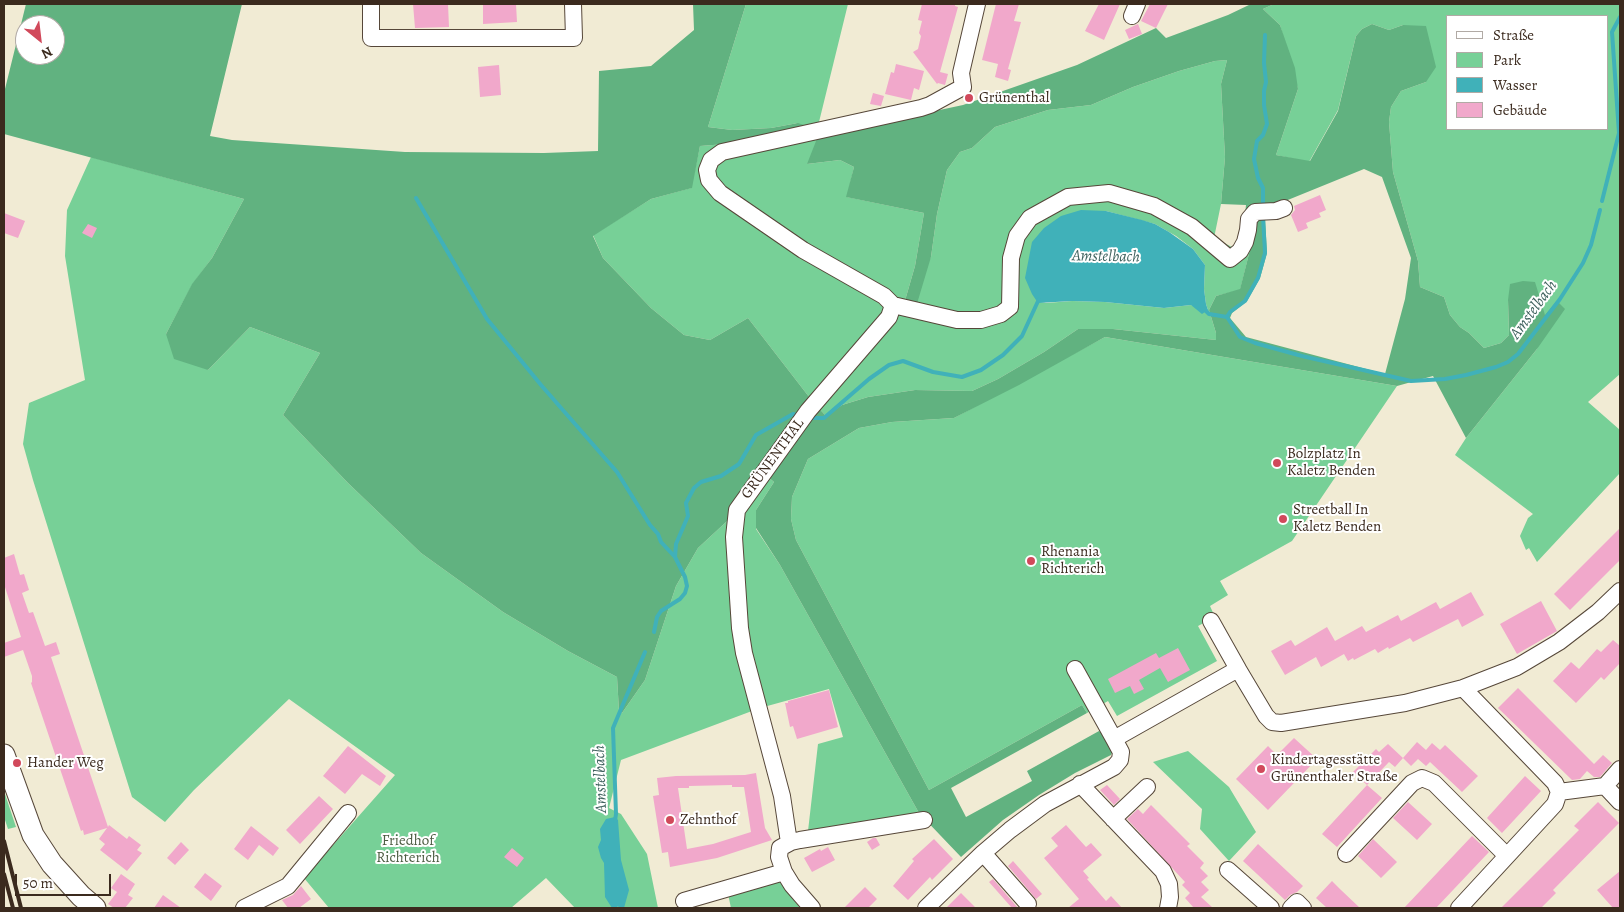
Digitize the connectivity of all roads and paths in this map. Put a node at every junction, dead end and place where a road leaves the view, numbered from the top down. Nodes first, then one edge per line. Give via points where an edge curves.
1 (371, 4) edge
2 (573, 4) edge
3 (977, 4) edge
4 (1284, 208) dead end
5 (893, 305) junction
6 (1620, 591) edge
7 (1211, 621) dead end
8 (1075, 669) dead end
9 (1238, 669) junction
10 (1463, 688) junction
11 (1114, 739) junction
12 (4, 755) edge
13 (1620, 769) edge
14 (1080, 784) junction
15 (1605, 786) junction
16 (1147, 787) dead end
17 (1559, 792) junction
18 (1620, 802) edge
19 (348, 813) dead end
20 (1113, 819) junction
21 (924, 820) dead end
22 (791, 842) junction
23 (983, 853) junction
24 (1346, 854) dead end
25 (1507, 856) junction
26 (1228, 870) dead end
27 (784, 872) junction
28 (684, 901) dead end
29 (1028, 904) dead end
30 (95, 908) edge
31 (244, 908) edge
32 (812, 908) edge
33 (926, 908) edge
34 (1168, 908) edge
35 (1271, 908) edge
36 (1291, 908) edge
37 (1304, 908) edge
38 (1459, 908) edge

1 - 2 street via 371,38 574,38
3 - 5 street via 961,73 963,87 921,108 722,152 710,160 707,170 709,180 720,193 803,250 884,296
4 - 5 street via 1261,212 1250,219 1245,242 1230,259 1192,227 1154,206 1108,193 1068,197 1030,218 1017,236 1011,258 1010,307 1001,314 981,320 957,320
5 - 22 street, GRÜNENTHAL via 889,317 808,411 737,510 734,537 744,653 778,779
6 - 10 street via 1559,642 1517,667
7 - 9 street
8 - 11 street
9 - 10 street via 1266,716 1272,722 1281,723 1405,703
9 - 11 street
10 - 17 street via 1555,783
11 - 14 street via 1121,752 1120,760 1114,767
12 - 30 main road via 33,835 56,869
13 - 15 street
14 - 20 street
14 - 23 street via 1045,804
15 - 17 street
15 - 18 street
16 - 20 street
17 - 25 street via 1556,804
19 - 31 street via 288,886
20 - 34 street via 1163,872 1169,884
21 - 22 street
22 - 27 street via 780,848
23 - 29 street
23 - 33 street
24 - 25 street via 1412,783 1422,778 1434,782
25 - 38 street
26 - 35 street
27 - 28 street
27 - 32 street
36 - 37 street via 1297,902

